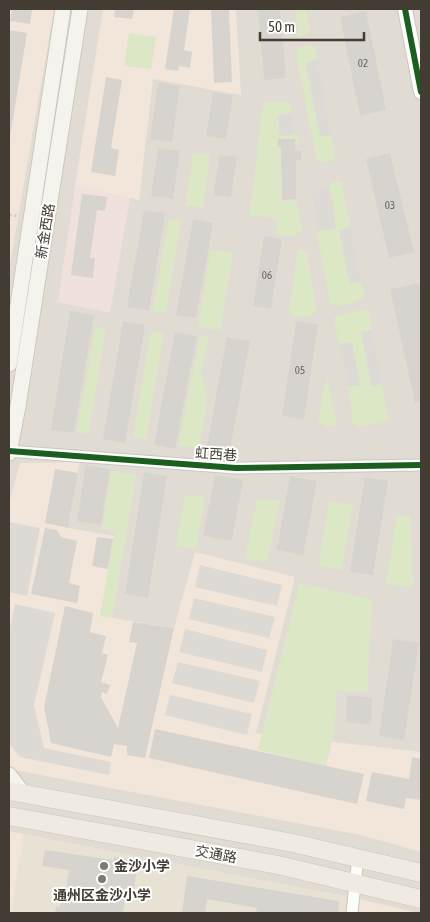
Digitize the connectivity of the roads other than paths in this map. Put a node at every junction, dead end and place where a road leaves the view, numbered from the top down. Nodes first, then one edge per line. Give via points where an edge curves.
1 (63, 9) edge
2 (80, 9) edge
3 (405, 9) edge
4 (421, 92) edge
5 (9, 364) edge
6 (9, 452) edge
7 (421, 465) edge
8 (9, 775) edge
9 (16, 792) edge
10 (9, 816) edge
11 (358, 858) junction
12 (421, 873) edge
13 (356, 882) junction
14 (421, 899) edge
15 (352, 913) edge

1 - 5 main road, 新金西路
2 - 6 main road, 新金西路
3 - 4 street
6 - 7 street, 虹西巷 via 236,468
8 - 9 main road
9 - 11 main road, 交通路
10 - 13 main road, 交通路
11 - 12 main road, 交通路
11 - 13 street
13 - 14 main road, 交通路
13 - 15 street

